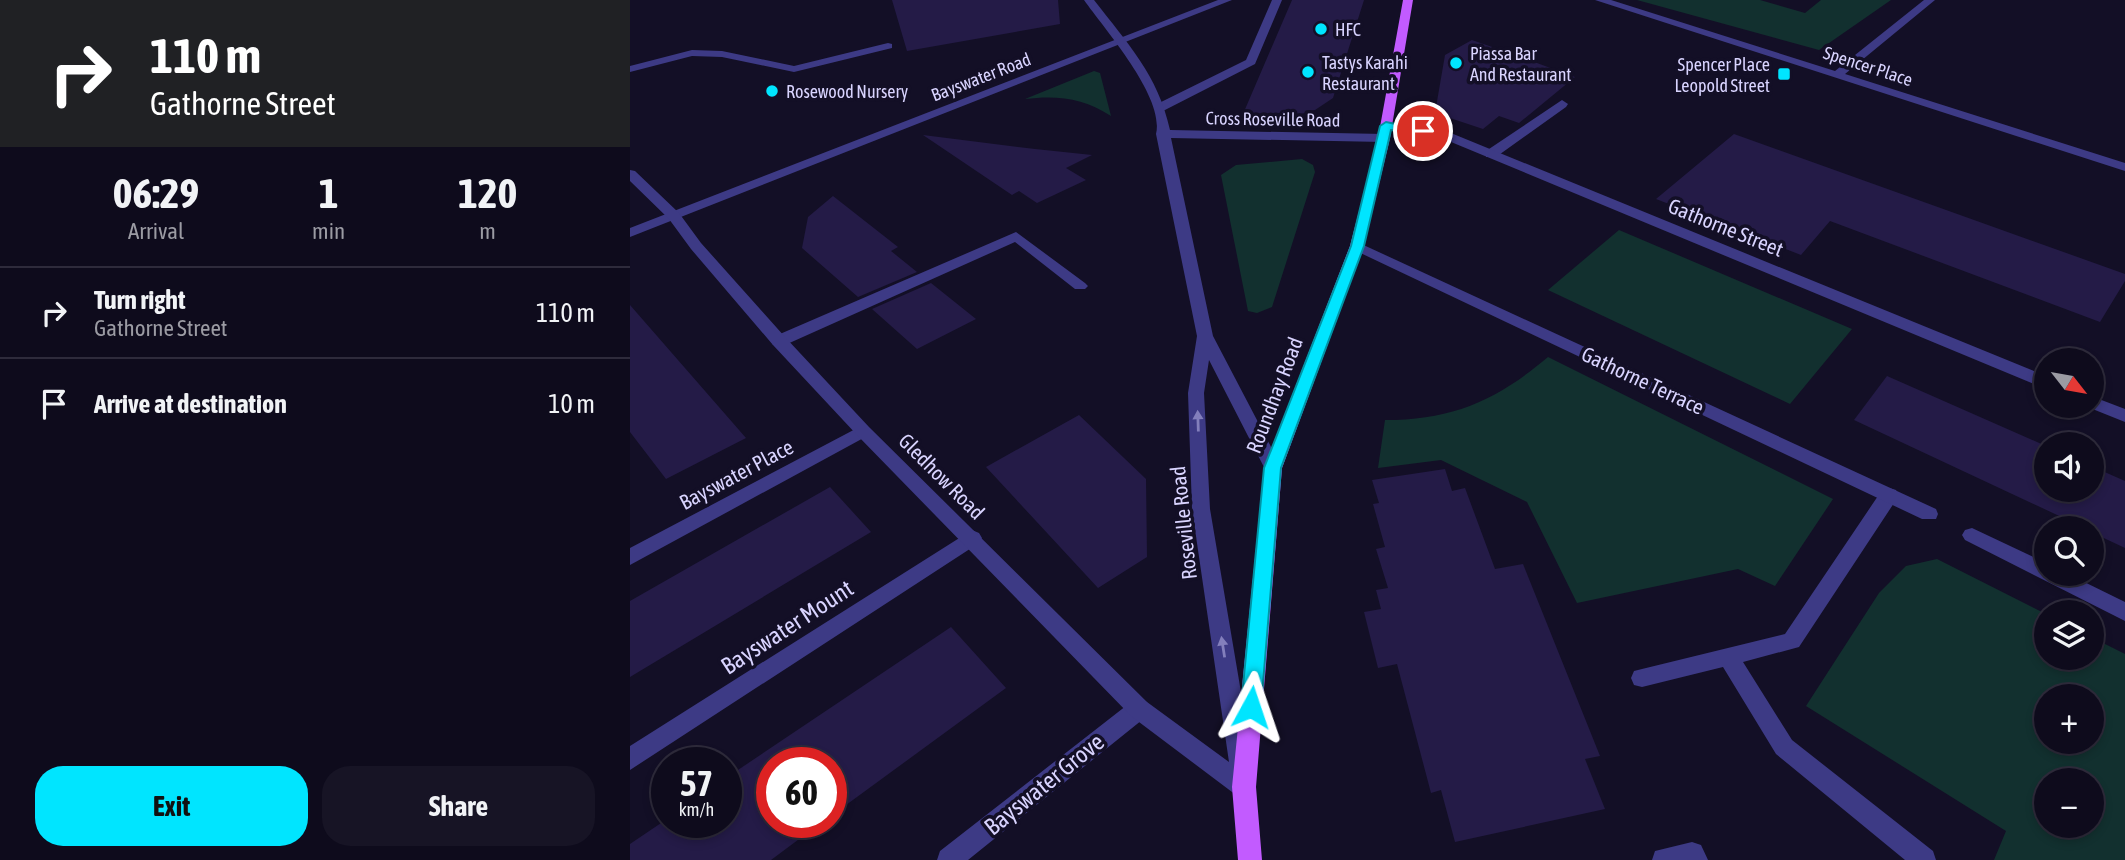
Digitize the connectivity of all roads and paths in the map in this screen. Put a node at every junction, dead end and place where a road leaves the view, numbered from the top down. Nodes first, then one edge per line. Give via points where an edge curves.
1 (1089, 0) edge
2 (1227, 0) edge
3 (1277, 0) edge
4 (1408, 0) edge
5 (1600, 0) edge
6 (1930, 0) edge
7 (1118, 41) junction
8 (888, 46) dead end
9 (630, 69) edge
10 (1837, 75) junction
11 (1562, 104) dead end
12 (1159, 108) junction
13 (1385, 132) junction
14 (1162, 134) junction
15 (1491, 155) junction
16 (2125, 167) edge
17 (630, 174) edge
18 (674, 216) junction
19 (630, 233) edge
20 (1357, 246) junction
21 (1080, 286) dead end
22 (1205, 336) junction
23 (779, 341) junction
24 (2034, 378) edge
25 (2104, 407) edge
26 (2125, 416) edge
27 (863, 430) junction
28 (1273, 468) junction
29 (1889, 495) junction
30 (1929, 514) dead end
31 (1972, 535) dead end
32 (972, 538) junction
33 (630, 556) edge
34 (2034, 566) edge
35 (2074, 586) edge
36 (2125, 612) edge
37 (1728, 656) junction
38 (1642, 678) dead end
39 (1139, 709) junction
40 (630, 759) edge
41 (1244, 787) junction
42 (949, 860) edge
43 (1250, 860) edge
44 (1664, 860) edge
45 (1696, 860) edge
46 (1924, 860) edge

1 - 7 street, Roseville Road
2 - 7 street, Bayswater Road
3 - 12 street via 1251,62
4 - 13 main road, Roundhay Road
5 - 10 street, Spencer Place
6 - 10 street
7 - 12 street, Roseville Road via 1145,74
7 - 18 street, Bayswater Road
8 - 9 street via 794,69 722,54 692,53
10 - 16 street, Spencer Place
11 - 15 street
12 - 14 street, Roseville Road
13 - 14 street, Cross Roseville Road
13 - 15 street, Gathorne Street via 1442,134
13 - 20 main road, Roundhay Road
14 - 22 street, Roseville Road
15 - 24 street, Gathorne Street
17 - 18 street, Gledhow Road
18 - 19 street, Bayswater Road
18 - 23 street, Gledhow Road
20 - 28 main road, Roundhay Road
20 - 29 street, Gathorne Terrace
21 - 23 street via 1016,236
22 - 28 street, Roseville Road
41 -> 22 street, Roseville Road via 1201,509 1196,393
23 - 27 street, Gledhow Road
25 - 26 street
27 - 32 street, Gledhow Road
27 - 33 street, Bayswater Place
28 - 41 main road, Roundhay Road
29 - 30 street, Gathorne Terrace
29 - 37 street via 1792,641
31 - 34 street
32 - 39 street, Gledhow Road
32 - 40 street, Bayswater Mount
35 - 36 street
37 - 38 street
37 - 46 street via 1784,747
39 - 41 street, Gledhow Road
39 - 42 street, Bayswater Grove
41 - 43 main road, Roundhay Road
44 - 45 street via 1692,854

